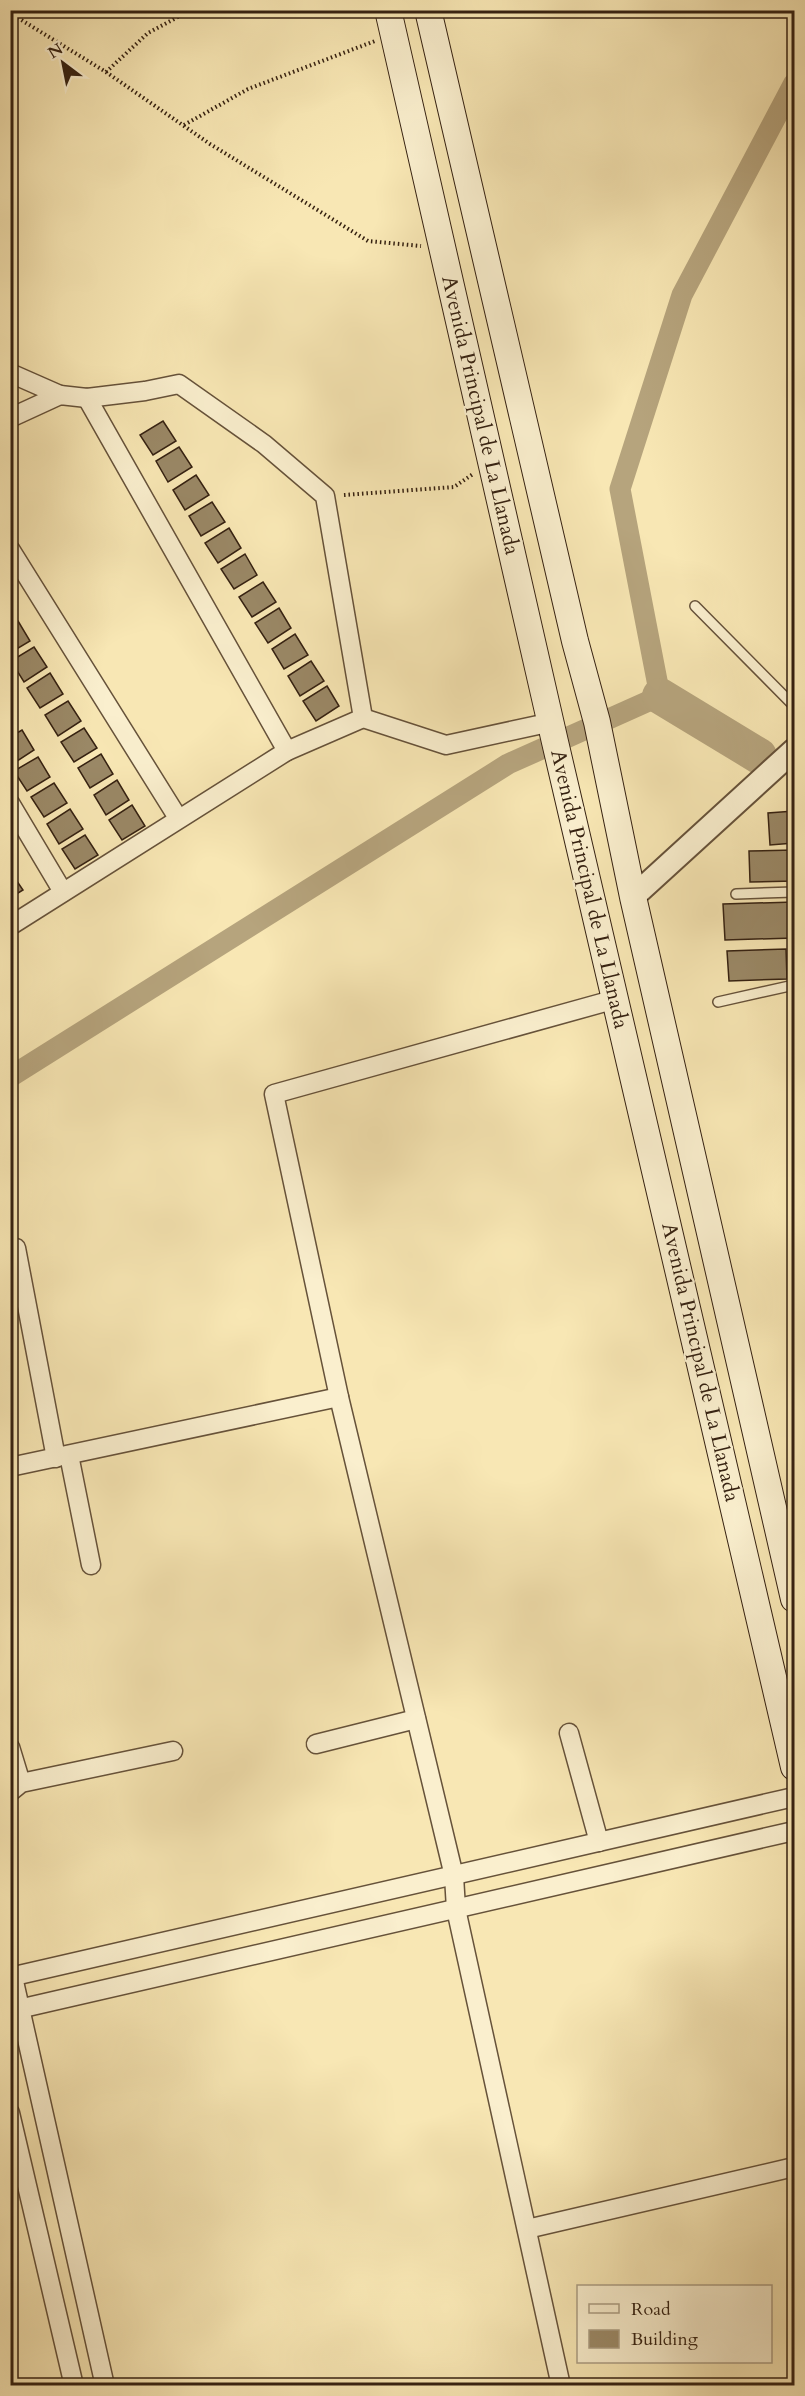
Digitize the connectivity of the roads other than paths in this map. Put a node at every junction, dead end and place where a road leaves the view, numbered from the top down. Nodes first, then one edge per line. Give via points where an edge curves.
1 (428, 10) edge
2 (391, 22) edge
3 (10, 373) edge
4 (60, 395) junction
5 (87, 398) junction
6 (10, 418) edge
7 (10, 549) edge
8 (695, 606) dead end
9 (795, 706) edge
10 (363, 718) junction
11 (552, 723) junction
12 (795, 750) edge
13 (287, 752) junction
14 (10, 803) edge
15 (178, 818) junction
16 (589, 881) junction
17 (63, 892) junction
18 (795, 892) edge
19 (736, 894) dead end
20 (633, 897) junction
21 (10, 926) edge
22 (603, 942) junction
23 (795, 985) edge
24 (616, 999) junction
25 (718, 1002) dead end
26 (16, 1248) dead end
27 (339, 1397) junction
28 (62, 1456) junction
29 (10, 1467) edge
30 (91, 1565) dead end
31 (795, 1599) edge
32 (416, 1719) junction
33 (569, 1732) dead end
34 (316, 1743) dead end
35 (10, 1747) edge
36 (173, 1751) dead end
37 (795, 1767) edge
38 (16, 1788) edge
39 (795, 1797) edge
40 (795, 1831) edge
41 (599, 1842) junction
42 (454, 1876) junction
43 (456, 1909) junction
44 (12, 1977) edge
45 (16, 2010) edge
46 (10, 2113) edge
47 (795, 2167) edge
48 (527, 2229) junction
49 (74, 2385) edge
50 (105, 2385) edge
51 (561, 2385) edge

1 - 20 main road, Avenida Principal de La Llanada via 597,722
2 - 11 main road, Avenida Principal de La Llanada
3 - 4 street
4 - 5 street
4 - 6 street
5 - 10 street via 179,384 264,444 325,496
5 - 13 street
7 - 15 street
8 - 9 lane
10 - 11 street via 446,746
10 - 13 street
11 - 16 main road, Avenida Principal de La Llanada
12 - 20 street
13 - 15 street
14 - 17 street
15 - 17 street
16 - 20 main road via 611,898
16 - 22 main road, Avenida Principal de La Llanada
17 - 21 street
18 - 19 lane
20 - 22 main road via 613,916
20 - 31 main road, Avenida Principal de La Llanada
22 - 24 main road, Avenida Principal de La Llanada
23 - 25 lane
24 - 27 street via 274,1094
24 - 37 main road, Avenida Principal de La Llanada
26 - 28 street
27 - 28 street
27 - 32 street
28 - 29 street
28 - 30 street
32 - 34 street
32 - 42 street
33 - 41 street
35 - 38 street
36 - 38 street
39 - 41 street
40 - 43 street
41 - 42 street
42 - 43 street
42 - 44 street
43 - 45 street
43 - 48 street
44 - 45 street
45 - 50 street
46 - 49 street
47 - 48 street
48 - 51 street

